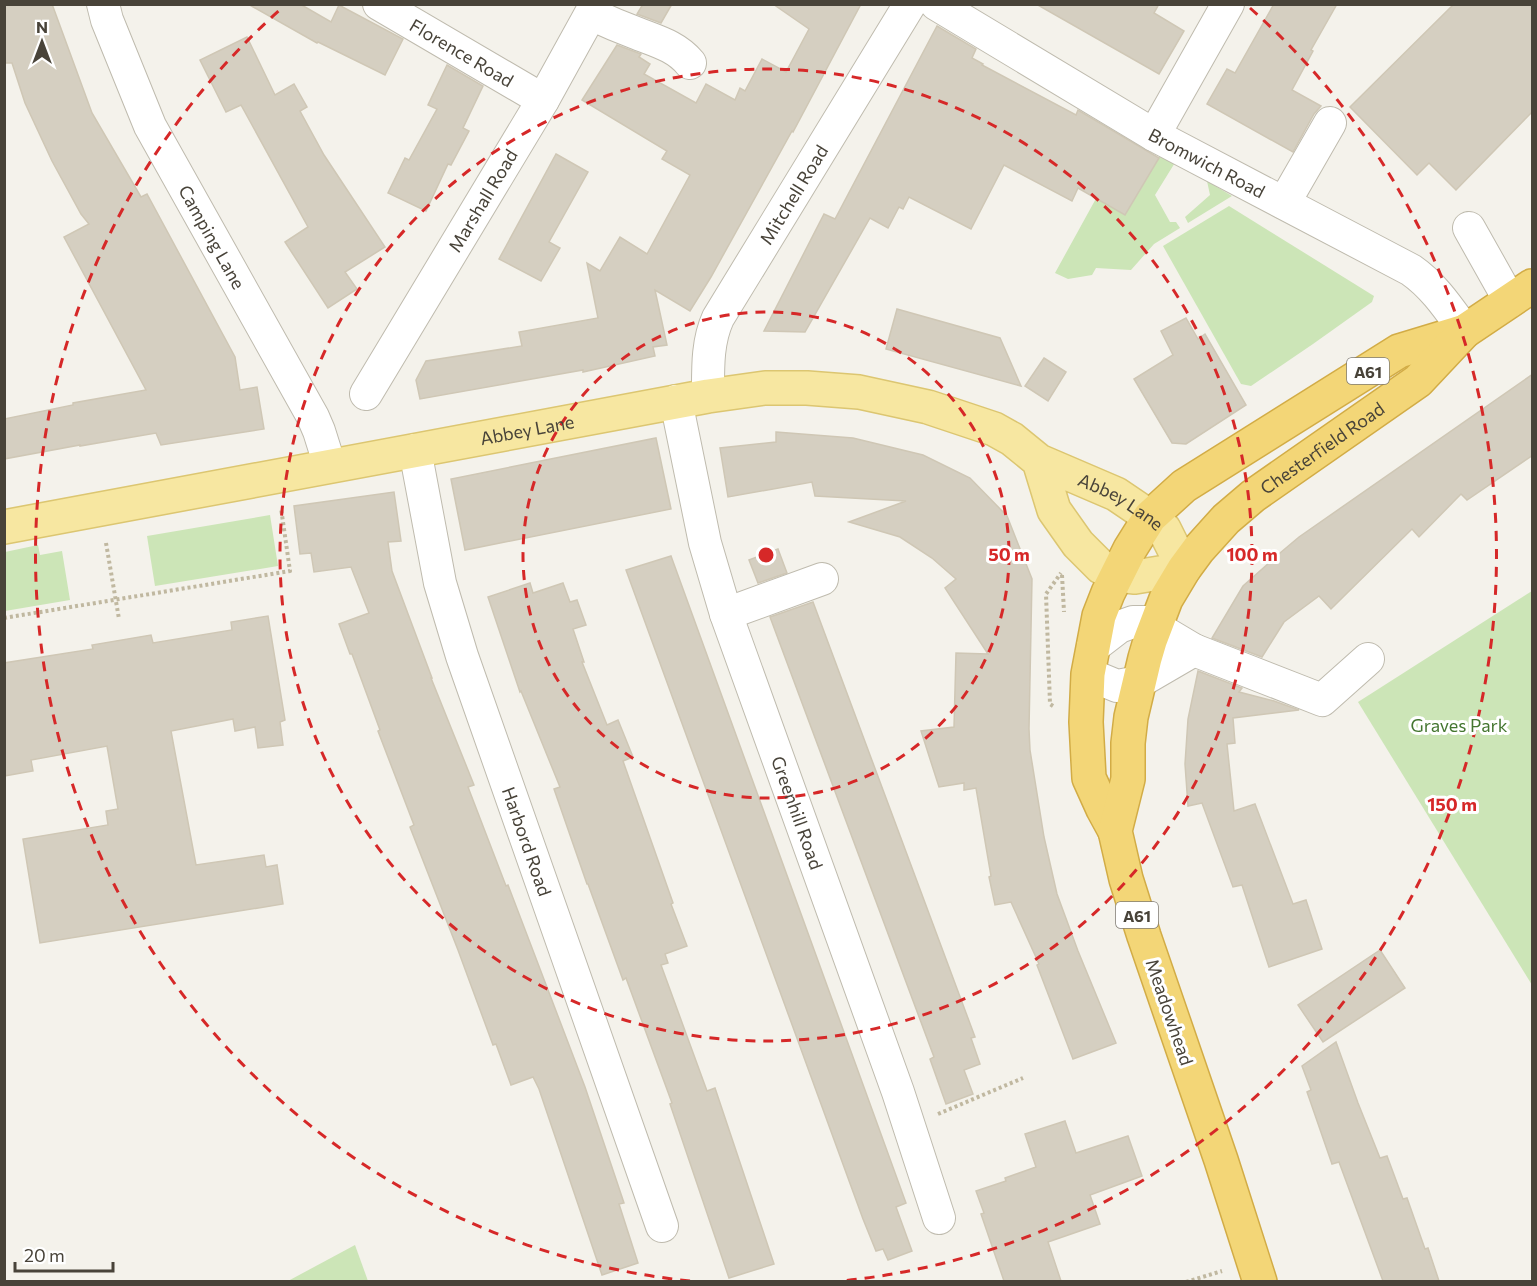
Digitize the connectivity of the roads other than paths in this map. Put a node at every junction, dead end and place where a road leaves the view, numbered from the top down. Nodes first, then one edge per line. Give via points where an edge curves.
1 (103, 4) edge
2 (379, 4) edge
3 (910, 4) edge
4 (936, 4) edge
5 (1228, 4) edge
6 (593, 9) edge
7 (690, 63) dead end
8 (543, 100) junction
9 (1330, 123) dead end
10 (1154, 135) junction
11 (1284, 203) junction
12 (1468, 228) dead end
13 (1521, 294) edge
14 (1465, 331) junction
15 (366, 394) dead end
16 (708, 396) junction
17 (676, 401) junction
18 (415, 450) junction
19 (1039, 461) junction
20 (330, 466) junction
21 (1150, 517) junction
22 (4, 526) edge
23 (1184, 569) junction
24 (1117, 575) junction
25 (822, 579) dead end
26 (726, 614) junction
27 (1156, 627) junction
28 (1194, 650) junction
29 (1368, 659) dead end
30 (1090, 660) junction
31 (1139, 682) junction
32 (1115, 831) junction
33 (939, 1218) dead end
34 (662, 1226) dead end
35 (1260, 1281) edge

1 - 20 street, Camping Lane via 150,126 313,417
2 - 8 street, Florence Road
3 - 16 street, Mitchell Road via 718,318 710,347
4 - 10 street, Bromwich Road
5 - 10 street
6 - 7 street via 611,24 674,48
6 - 8 street, Marshall Road
8 - 15 street, Marshall Road
9 - 11 street
10 - 11 street, Bromwich Road
11 - 14 street, Bromwich Road via 1424,279
12 - 13 street
13 - 14 highway, Chesterfield Road / A61
14 - 21 highway, Chesterfield Road / A61 via 1399,351 1184,486
14 - 23 highway, Chesterfield Road / A61 via 1418,381 1253,496 1214,530
16 - 17 main road, Abbey Lane
16 - 19 main road, Abbey Lane via 765,388 859,392 928,407 994,429
17 - 18 main road, Abbey Lane
17 - 26 street, Greenhill Road via 705,543
18 - 20 main road, Abbey Lane
18 - 34 street, Harbord Road via 440,583 462,656
19 - 21 main road, Abbey Lane via 1116,494
19 - 24 main road, Abbey Lane via 1054,510 1078,544 1101,567
20 - 22 main road, Abbey Lane
21 - 23 main road, Abbey Lane via 1164,529
21 - 24 highway, A61
23 - 24 main road via 1135,577
23 - 27 highway, Meadowhead / A61 via 1166,599
24 - 30 highway, A61 via 1099,616
25 - 26 street
26 - 33 street, Greenhill Road
27 - 28 street
27 - 30 street via 1133,622 1119,627
27 - 31 highway, Meadowhead / A61
28 - 29 street via 1322,700
28 - 31 street
30 - 31 street via 1117,686
30 - 32 highway, A61 via 1086,723 1089,778
31 - 32 highway, Meadowhead / A61 via 1128,742 1128,779
32 - 35 highway, Meadowhead / A61 via 1144,936

